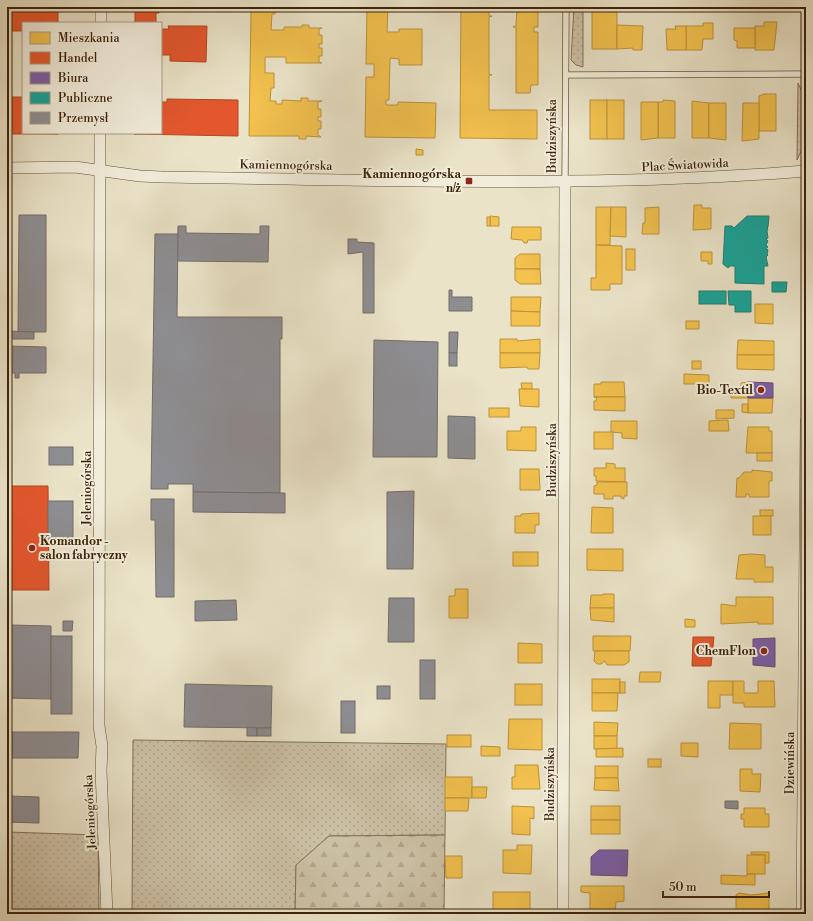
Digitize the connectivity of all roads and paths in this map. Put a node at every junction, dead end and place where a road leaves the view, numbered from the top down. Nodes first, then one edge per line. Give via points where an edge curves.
1 (101, 7) edge
2 (566, 7) edge
3 (101, 22) edge
4 (806, 74) edge
5 (566, 75) junction
6 (100, 134) edge
7 (7, 168) edge
8 (100, 171) junction
9 (806, 171) edge
10 (565, 182) junction
11 (806, 421) edge
12 (107, 914) edge
13 (563, 914) edge
14 (802, 914) edge

1 - 3 street
2 - 5 lane, Budziszyńska
4 - 5 lane
5 - 10 lane, Budziszyńska
6 - 8 street, Jeleniogórska
7 - 8 street, Kamiennogórska via 75,167
8 - 10 street, Kamiennogórska via 140,176
8 - 12 street, Jeleniogórska via 99,726 102,746
9 - 10 street, Plac Światowida via 672,180
10 - 13 street, Budziszyńska
11 - 14 street, Dziewińska

